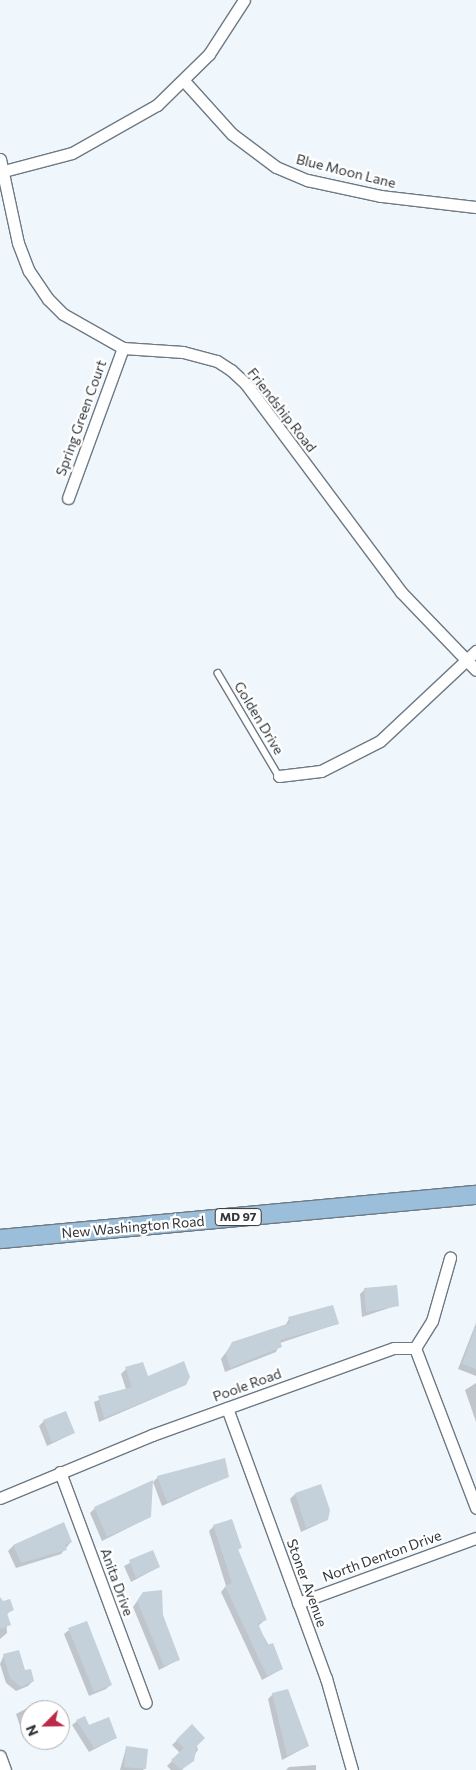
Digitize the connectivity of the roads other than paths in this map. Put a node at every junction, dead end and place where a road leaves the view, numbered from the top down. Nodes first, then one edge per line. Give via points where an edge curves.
1 (244, 0) edge
2 (184, 82) junction
3 (0, 159) edge
4 (2, 172) edge
5 (476, 208) edge
6 (123, 348) junction
7 (68, 498) dead end
8 (476, 651) edge
9 (466, 662) junction
10 (476, 670) edge
11 (218, 673) dead end
12 (279, 776) joint
13 (476, 1195) edge
14 (0, 1239) edge
15 (450, 1258) dead end
16 (415, 1348) junction
17 (227, 1408) junction
18 (60, 1472) junction
19 (0, 1498) edge
20 (476, 1508) edge
21 (476, 1538) edge
22 (298, 1603) junction
23 (146, 1703) dead end
24 (0, 1756) edge
25 (5, 1770) edge
26 (352, 1770) edge

1 - 2 street via 209,54
2 - 4 street via 114,133 72,153
2 - 5 street, Blue Moon Lane via 232,134 276,167 307,180 381,196
3 - 4 street, Friendship Road
4 - 6 street, Friendship Road via 18,243 39,285 63,314
6 - 7 street, Spring Green Court
6 - 9 street, Friendship Road via 183,352 217,361 231,370 246,384 401,592
8 - 9 street
9 - 10 street, Friendship Road
9 - 12 street via 400,726 365,751 321,771
11 - 12 lane, Golden Drive
13 - 14 main road, New Washington Road / MD 97
15 - 16 street via 432,1321
16 - 17 street, Poole Road via 394,1348
16 - 20 street
17 - 18 street, Poole Road
17 - 22 street, Stoner Avenue
18 - 19 street, Poole Road
18 - 23 street, Anita Drive
21 - 22 street, North Denton Drive
22 - 26 street, Stoner Avenue via 326,1678
24 - 25 street

